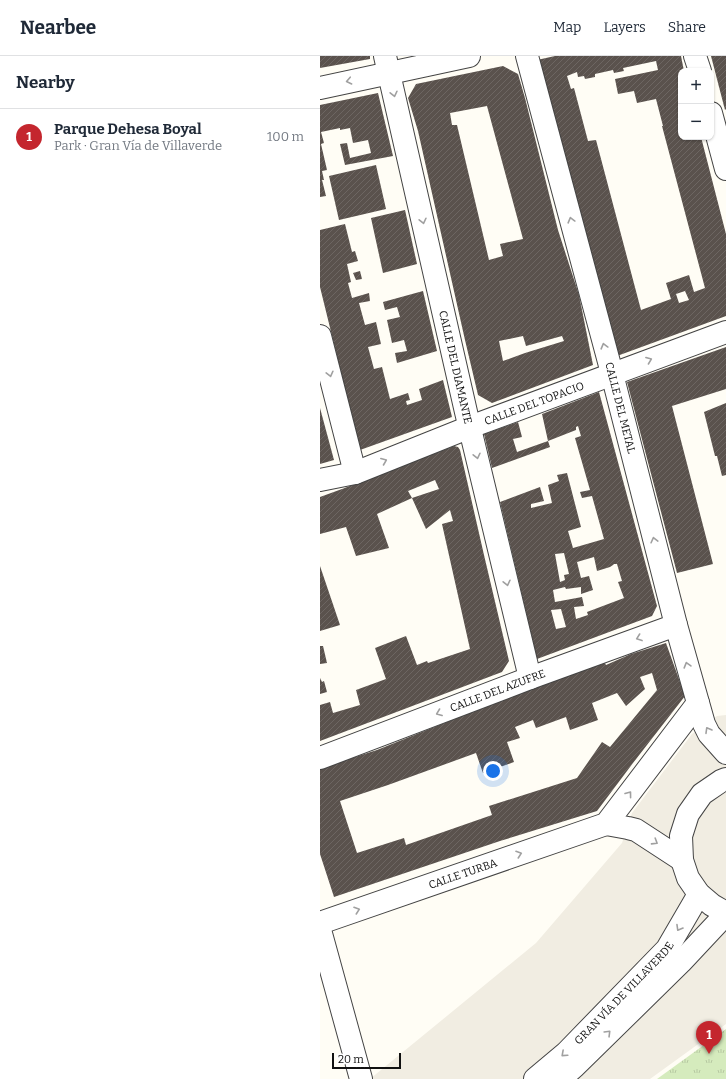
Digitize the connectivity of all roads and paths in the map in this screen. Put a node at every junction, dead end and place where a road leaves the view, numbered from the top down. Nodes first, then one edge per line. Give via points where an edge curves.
1 (469, 56) edge
2 (527, 56) edge
3 (696, 56) edge
4 (387, 64) edge
5 (699, 68) edge
6 (320, 88) edge
7 (714, 124) edge
8 (726, 168) edge
9 (726, 332) edge
10 (320, 336) edge
11 (612, 374) junction
12 (470, 426) junction
13 (355, 473) junction
14 (320, 480) edge
15 (676, 625) junction
16 (530, 678) junction
17 (698, 703) junction
18 (726, 753) edge
19 (320, 758) edge
20 (726, 780) edge
21 (606, 824) junction
22 (682, 860) junction
23 (699, 894) junction
24 (726, 914) edge
25 (320, 923) edge
26 (320, 930) edge
27 (361, 1079) edge
28 (535, 1079) edge
29 (560, 1079) edge

1 - 4 street
11 -> 2 street, CALLE DEL METAL
3 - 5 street
4 -> 6 street
4 -> 12 street, CALLE DEL DIAMANTE
7 - 8 street
11 -> 9 street, CALLE DEL TOPACIO
10 -> 13 street
11 - 12 street, CALLE DEL TOPACIO
15 -> 11 street, CALLE DEL METAL
13 -> 12 street, CALLE DEL TOPACIO
12 -> 16 street, CALLE DEL DIAMANTE
13 - 14 street, CALLE DEL TOPACIO
15 -> 16 street, CALLE DEL AZUFRE
17 -> 15 street, CALLE DEL METAL
16 -> 19 street, CALLE DEL AZUFRE
18 -> 17 street, CALLE DEL METAL via 709,734
21 -> 17 street
20 - 22 street via 702,794 688,814 681,836
21 -> 22 street, CALLE TURBA via 636,830
25 -> 21 street, CALLE TURBA
22 - 23 street via 688,878
23 - 24 street
23 -> 28 street, GRAN VÍA DE VILLAVERDE via 667,949 566,1053
29 -> 24 street, GRAN VÍA DE VILLAVERDE via 681,962
26 - 27 street

